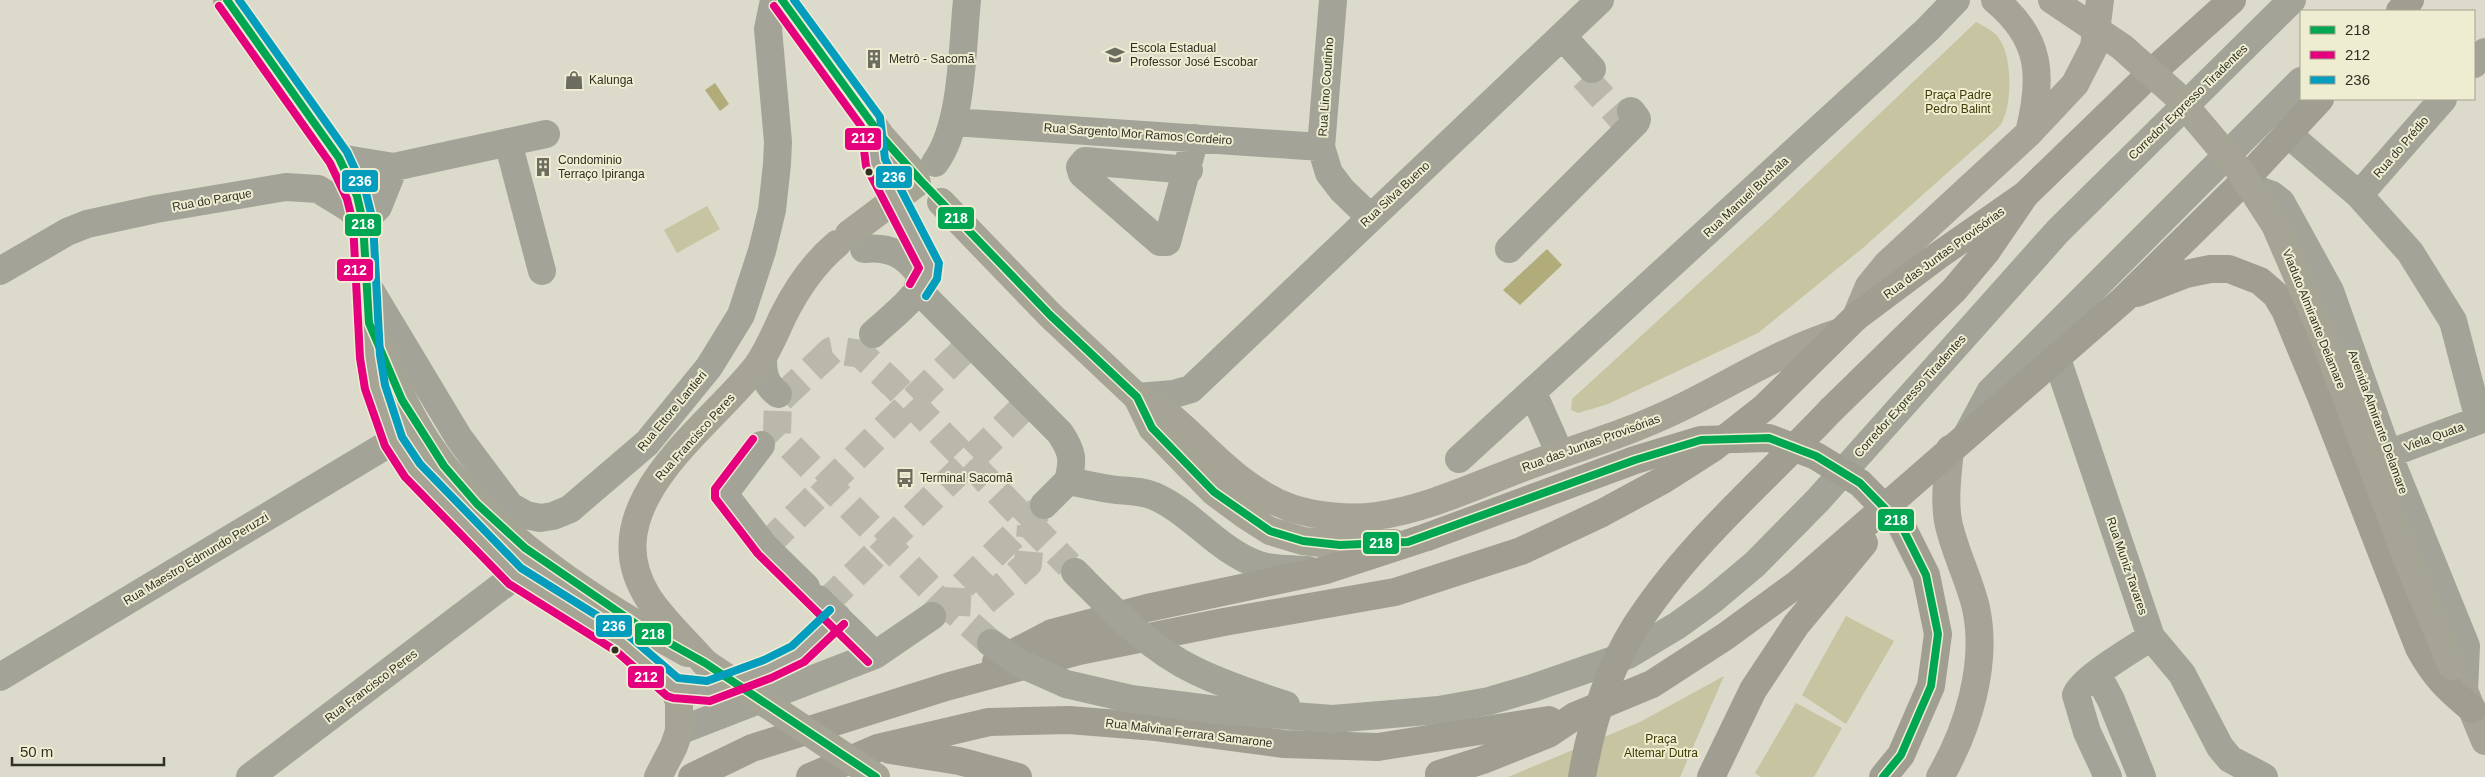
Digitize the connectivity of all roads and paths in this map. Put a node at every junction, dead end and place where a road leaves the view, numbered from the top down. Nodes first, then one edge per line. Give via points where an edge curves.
1 (774, 0) edge
2 (782, 0) edge
3 (967, 0) edge
4 (1333, 0) edge
5 (1600, 0) edge
6 (1956, 0) edge
7 (1995, 0) edge
8 (2052, 0) edge
9 (2100, 0) edge
10 (2232, 0) edge
11 (2292, 0) edge
12 (229, 2) edge
13 (1557, 40) junction
14 (2485, 52) edge
15 (2475, 63) edge
16 (1588, 73) tunnel mouth
17 (2300, 82) edge
18 (2319, 100) edge
19 (2442, 100) edge
20 (1628, 120) dead end
21 (871, 122) junction
22 (954, 122) junction
23 (2029, 133) junction
24 (546, 134) dead end
25 (2288, 134) junction
26 (1195, 138) junction
27 (508, 142) junction
28 (1321, 147) junction
29 (339, 158) junction
30 (394, 167) junction
31 (1189, 170) dead end
32 (922, 174) junction
33 (2241, 184) junction
34 (2025, 195) junction
35 (2359, 195) junction
36 (896, 199) junction
37 (941, 202) dead end
38 (1370, 217) junction
39 (363, 222) junction
40 (843, 248) junction
41 (1509, 249) dead end
42 (0, 271) edge
43 (542, 271) dead end
44 (367, 285) junction
45 (918, 290) junction
46 (2124, 299) junction
47 (370, 323) junction
48 (1848, 325) junction
49 (873, 334) dead end
50 (2056, 356) junction
51 (763, 359) junction
52 (1192, 389) junction
53 (1533, 393) junction
54 (778, 394) dead end
55 (1137, 397) junction
56 (2482, 419) edge
57 (1192, 438) junction
58 (393, 441) junction
59 (1959, 441) junction
60 (761, 445) dead end
61 (1560, 454) junction
62 (2388, 454) junction
63 (1459, 459) dead end
64 (1920, 477) junction
65 (1068, 481) junction
66 (1044, 505) tunnel mouth
67 (1417, 540) junction
68 (1072, 569) tunnel mouth
69 (1326, 570) junction
70 (515, 576) junction
71 (820, 601) junction
72 (932, 616) tunnel mouth
73 (2151, 637) junction
74 (991, 643) tunnel mouth
75 (875, 655) junction
76 (706, 663) junction
77 (2097, 674) junction
78 (0, 678) edge
79 (674, 688) junction
80 (946, 688) junction
81 (2468, 700) junction
82 (1575, 716) junction
83 (1333, 719) junction
84 (679, 731) junction
85 (2485, 741) edge
86 (878, 748) junction
87 (1441, 776) edge
88 (250, 777) edge
89 (658, 777) edge
90 (692, 777) edge
91 (810, 777) edge
92 (876, 777) edge
93 (1018, 777) edge
94 (1582, 777) edge
95 (1711, 777) edge
96 (1883, 777) edge
97 (1940, 777) edge
98 (2108, 777) edge
99 (2142, 777) edge
100 (2264, 777) edge

1 - 44 street, Rua Ettore Lantieri via 768,29 778,164 762,251 741,315 709,367 647,443 570,508 540,518 510,506 459,438
2 - 21 main road
3 - 22 street
4 - 28 street, Rua Lino Coutinho
5 - 13 street, Rua Silva Bueno
6 - 53 street, Rua Manuel Buchala via 1920,37
7 - 23 main road via 2014,15 2028,36 2036,63 2038,88
8 - 81 main road, Viaduto Almirante Delamare, bridge via 2122,47 2175,94 2240,171 2275,225 2322,333 2405,554
9 - 23 main road via 2094,47 2084,70
10 - 34 highway, Rua das Juntas Provisórias via 2150,73
11 - 83 street, Corredor Expresso Tiradentes, bridge via 2058,231 1818,500 1755,564 1698,611 1628,655 1489,701 1414,713
12 - 29 main road
13 - 16 street
13 - 38 street, Rua Silva Bueno
14 - 15 street
17 - 59 street via 1990,392
18 - 25 highway
19 - 35 street, Rua do Prédio
20 - 41 street
21 - 32 main road
21 - 36 street via 875,162
22 - 26 street, Rua Sargento Mor Ramos Cordeiro
22 - 32 street via 940,156
23 - 48 main road via 1887,264 1869,286
24 - 27 street
25 - 33 highway
25 - 35 street
26 - 28 street, Rua Sargento Mor Ramos Cordeiro
26 - 31 street
27 - 30 street
27 - 43 street
28 - 38 street, Rua Lino Coutinho via 1329,173
29 - 30 street
29 - 39 main road via 357,196
30 - 39 street via 378,207
32 - 36 main road, Rua Francisco Peres
33 - 46 highway
33 - 62 street, Avenida Almirante Delamare via 2272,195 2289,213 2330,292
34 - 48 highway, Rua das Juntas Provisórias via 1939,255
34 - 94 highway, Rua das Juntas Provisórias, bridge via 1986,252 1954,290 1712,531 1662,589 1635,628 1611,674 1589,738
35 - 56 street via 2410,252 2453,321
36 - 40 main road, Rua Francisco Peres
36 - 45 street via 929,266 928,275
37 - 55 main road via 1050,315
38 - 52 street, Rua Silva Bueno
39 - 42 street, Rua do Parque via 318,189 286,187 87,224
39 - 44 main road
40 - 45 street via 877,248 898,253 921,276
40 - 51 main road, Rua Francisco Peres via 801,284
44 - 47 main road
45 - 49 street
45 - 65 street via 1060,433 1069,447 1072,464
46 - 50 highway
46 - 81 highway via 2186,274 2210,269 2229,269 2246,274 2276,294 2322,399 2419,648 2433,673 2446,687
47 - 58 main road via 370,356 375,387
47 - 76 main road via 416,425 444,466 477,504 526,548 639,626
48 - 61 main road, Rua das Juntas Provisórias via 1773,358 1652,421
48 - 80 highway via 1765,407 1713,448 1602,514 1521,551 1395,592 1079,651
50 - 59 highway
50 - 73 street, Rua Muniz Tavares
51 - 54 street via 766,383
51 - 76 main road, Rua Francisco Peres via 650,487 633,534 637,575 646,595
52 - 55 street
52 - 57 street
53 - 61 street
53 - 63 street, Rua Manuel Buchala
55 - 57 main road, Rua das Juntas Provisórias via 1164,411
55 - 67 main road via 1152,428 1214,492 1270,531 1303,541 1340,545
56 - 62 street, Viela Quata
57 - 61 main road, Rua das Juntas Provisórias via 1230,473 1262,496 1293,508 1353,518 1376,516 1428,503
58 - 70 main road via 412,470
58 - 78 street, Rua Maestro Edmundo Peruzzi
59 - 64 highway
59 - 97 main road via 1946,484 1948,522 1967,575 1979,633 1972,704
60 - 71 street via 724,494 765,547
62 - 81 street, Avenida Almirante Delamare via 2466,646
64 - 82 highway via 1797,584 1726,636 1652,684
64 - 95 highway via 1796,625 1753,690
65 - 66 street
65 - 69 street via 1154,496 1178,509 1223,546 1260,565
67 - 69 highway
67 - 96 highway, bridge via 1635,460 1701,440 1768,438 1816,456 1860,483 1901,525 1926,575 1938,634 1931,686 1902,754
68 - 83 street, Corredor Expresso Tiradentes, bridge via 1150,643 1194,671 1243,691
69 - 80 highway via 1148,608 1052,633
70 - 79 main road via 622,643
70 - 88 street, Rua Francisco Peres
71 - 75 street
71 - 79 street via 798,654 768,669 708,690
72 - 75 street
73 - 77 street
73 - 100 street, Rua Muniz Tavares via 2182,674 2220,747 2230,758
74 - 83 street, bridge via 1021,664 1066,684 1131,699 1225,711
75 - 84 street
76 - 92 main road, bridge
77 - 98 street via 2078,689 2076,695 2086,732
77 - 99 street
79 - 84 main road via 679,702
80 - 90 highway via 752,748
81 - 85 main road, Avenida Almirante Delamare
82 - 86 highway, Rua Malvina Ferrara Samarone via 1378,747 1284,744 1068,720 989,722
82 - 87 highway via 1548,734
84 - 89 main road
86 - 91 highway, Rua Malvina Ferrara Samarone
86 - 93 highway via 959,760

